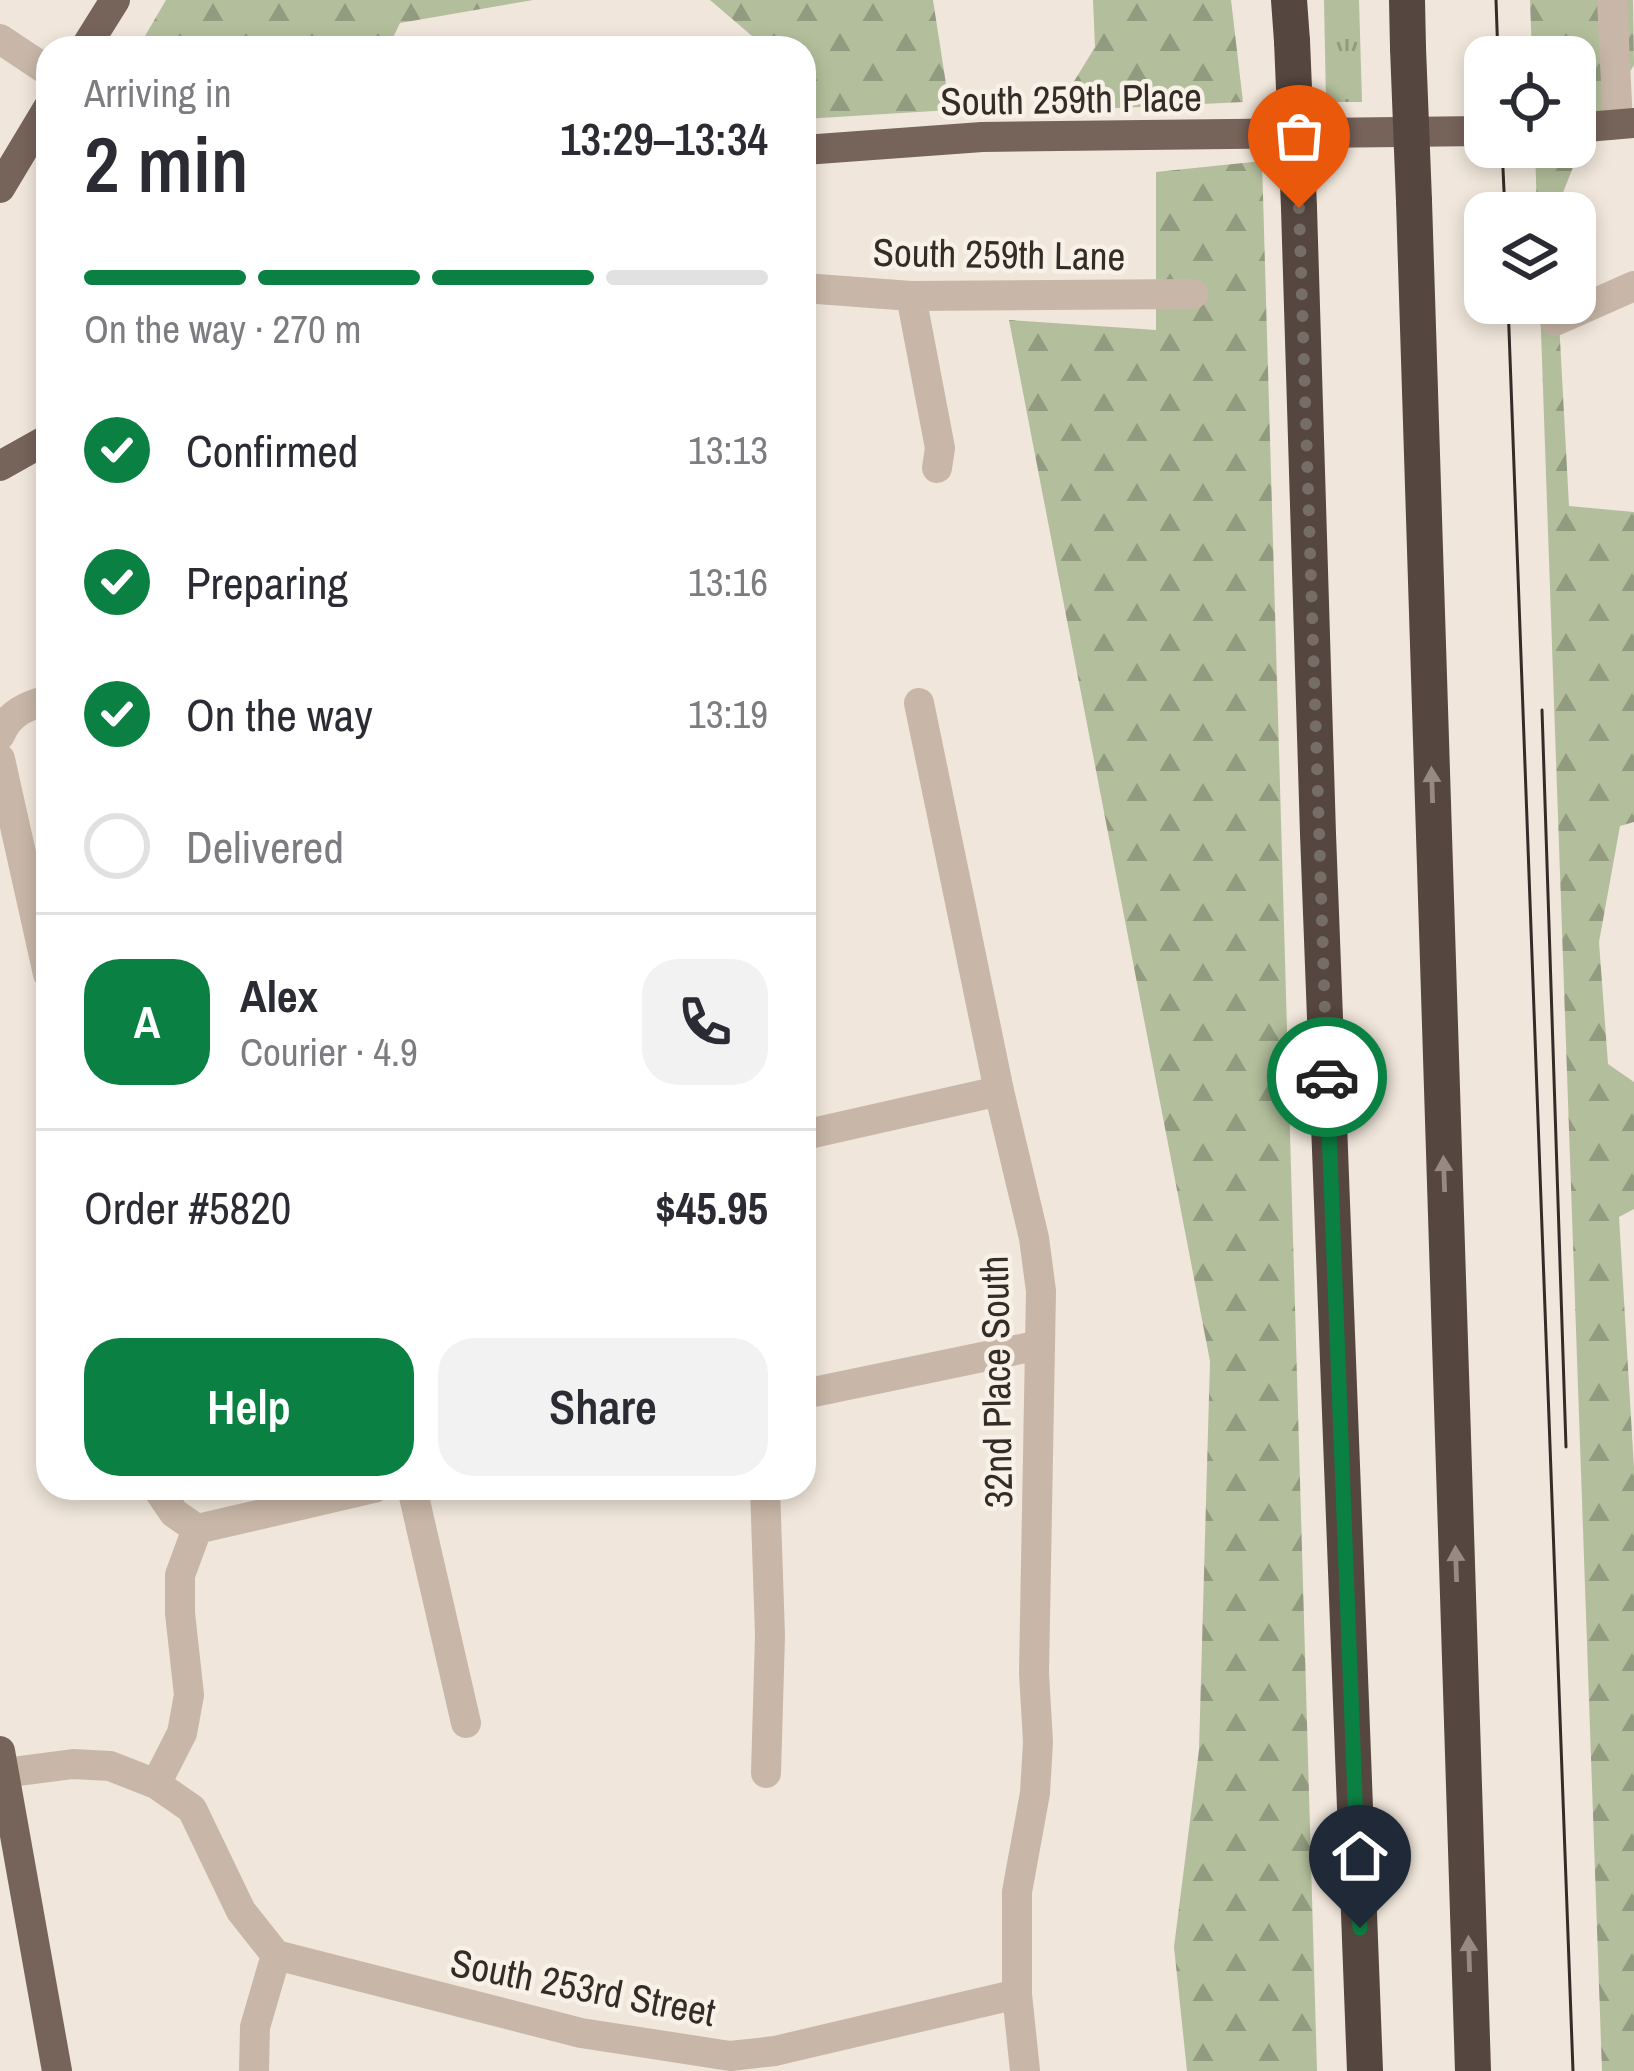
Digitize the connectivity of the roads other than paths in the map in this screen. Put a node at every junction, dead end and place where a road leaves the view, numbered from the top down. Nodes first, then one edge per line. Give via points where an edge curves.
1 (115, 0) edge
2 (1289, 0) edge
3 (1407, 0) edge
4 (1612, 0) edge
5 (92, 36) edge
6 (0, 39) edge
7 (36, 63) edge
8 (1626, 124) edge
9 (1596, 126) edge
10 (36, 128) edge
11 (1464, 131) edge
12 (816, 149) edge
13 (0, 188) edge
14 (1634, 286) edge
15 (816, 289) edge
16 (1192, 294) dead end
17 (911, 296) junction
18 (1596, 303) edge
19 (937, 468) dead end
20 (36, 703) edge
21 (919, 703) dead end
22 (3, 728) edge
23 (0, 759) edge
24 (36, 920) edge
25 (999, 1091) junction
26 (816, 1132) edge
27 (1040, 1345) junction
28 (816, 1392) edge
29 (165, 1500) edge
30 (322, 1500) edge
31 (415, 1500) edge
32 (765, 1500) edge
33 (197, 1529) junction
34 (466, 1723) dead end
35 (2, 1762) edge
36 (766, 1774) dead end
37 (156, 1784) junction
38 (276, 1954) junction
39 (1017, 1994) junction
40 (56, 2071) edge
41 (254, 2071) edge
42 (1025, 2071) edge
43 (1365, 2071) edge
44 (1473, 2071) edge

1 - 5 main road
2 - 43 highway, bridge
44 -> 3 highway, bridge
4 - 8 street
6 - 7 street
8 - 9 main road
10 - 13 main road
11 - 12 main road, South 259th Place via 982,137
14 - 18 street
15 - 17 street, South 259th Lane
16 - 17 street, South 259th Lane
17 - 19 street
20 - 22 street
21 - 25 street, 32nd Place South
23 - 24 street
25 - 26 street
25 - 27 street, 32nd Place South via 1034,1238
27 - 28 street
27 - 39 street, 32nd Place South via 1038,1742 1017,1892
29 - 33 street
30 - 33 street
31 - 34 street
32 - 36 street
33 - 37 street via 180,1576 189,1695 182,1733
35 - 37 street via 110,1766
35 - 40 main road
37 - 38 street via 192,1809 241,1911
38 - 39 street, South 253rd Street via 581,2033 730,2056
38 - 41 street via 255,2026
39 - 42 street, 32nd Place South

